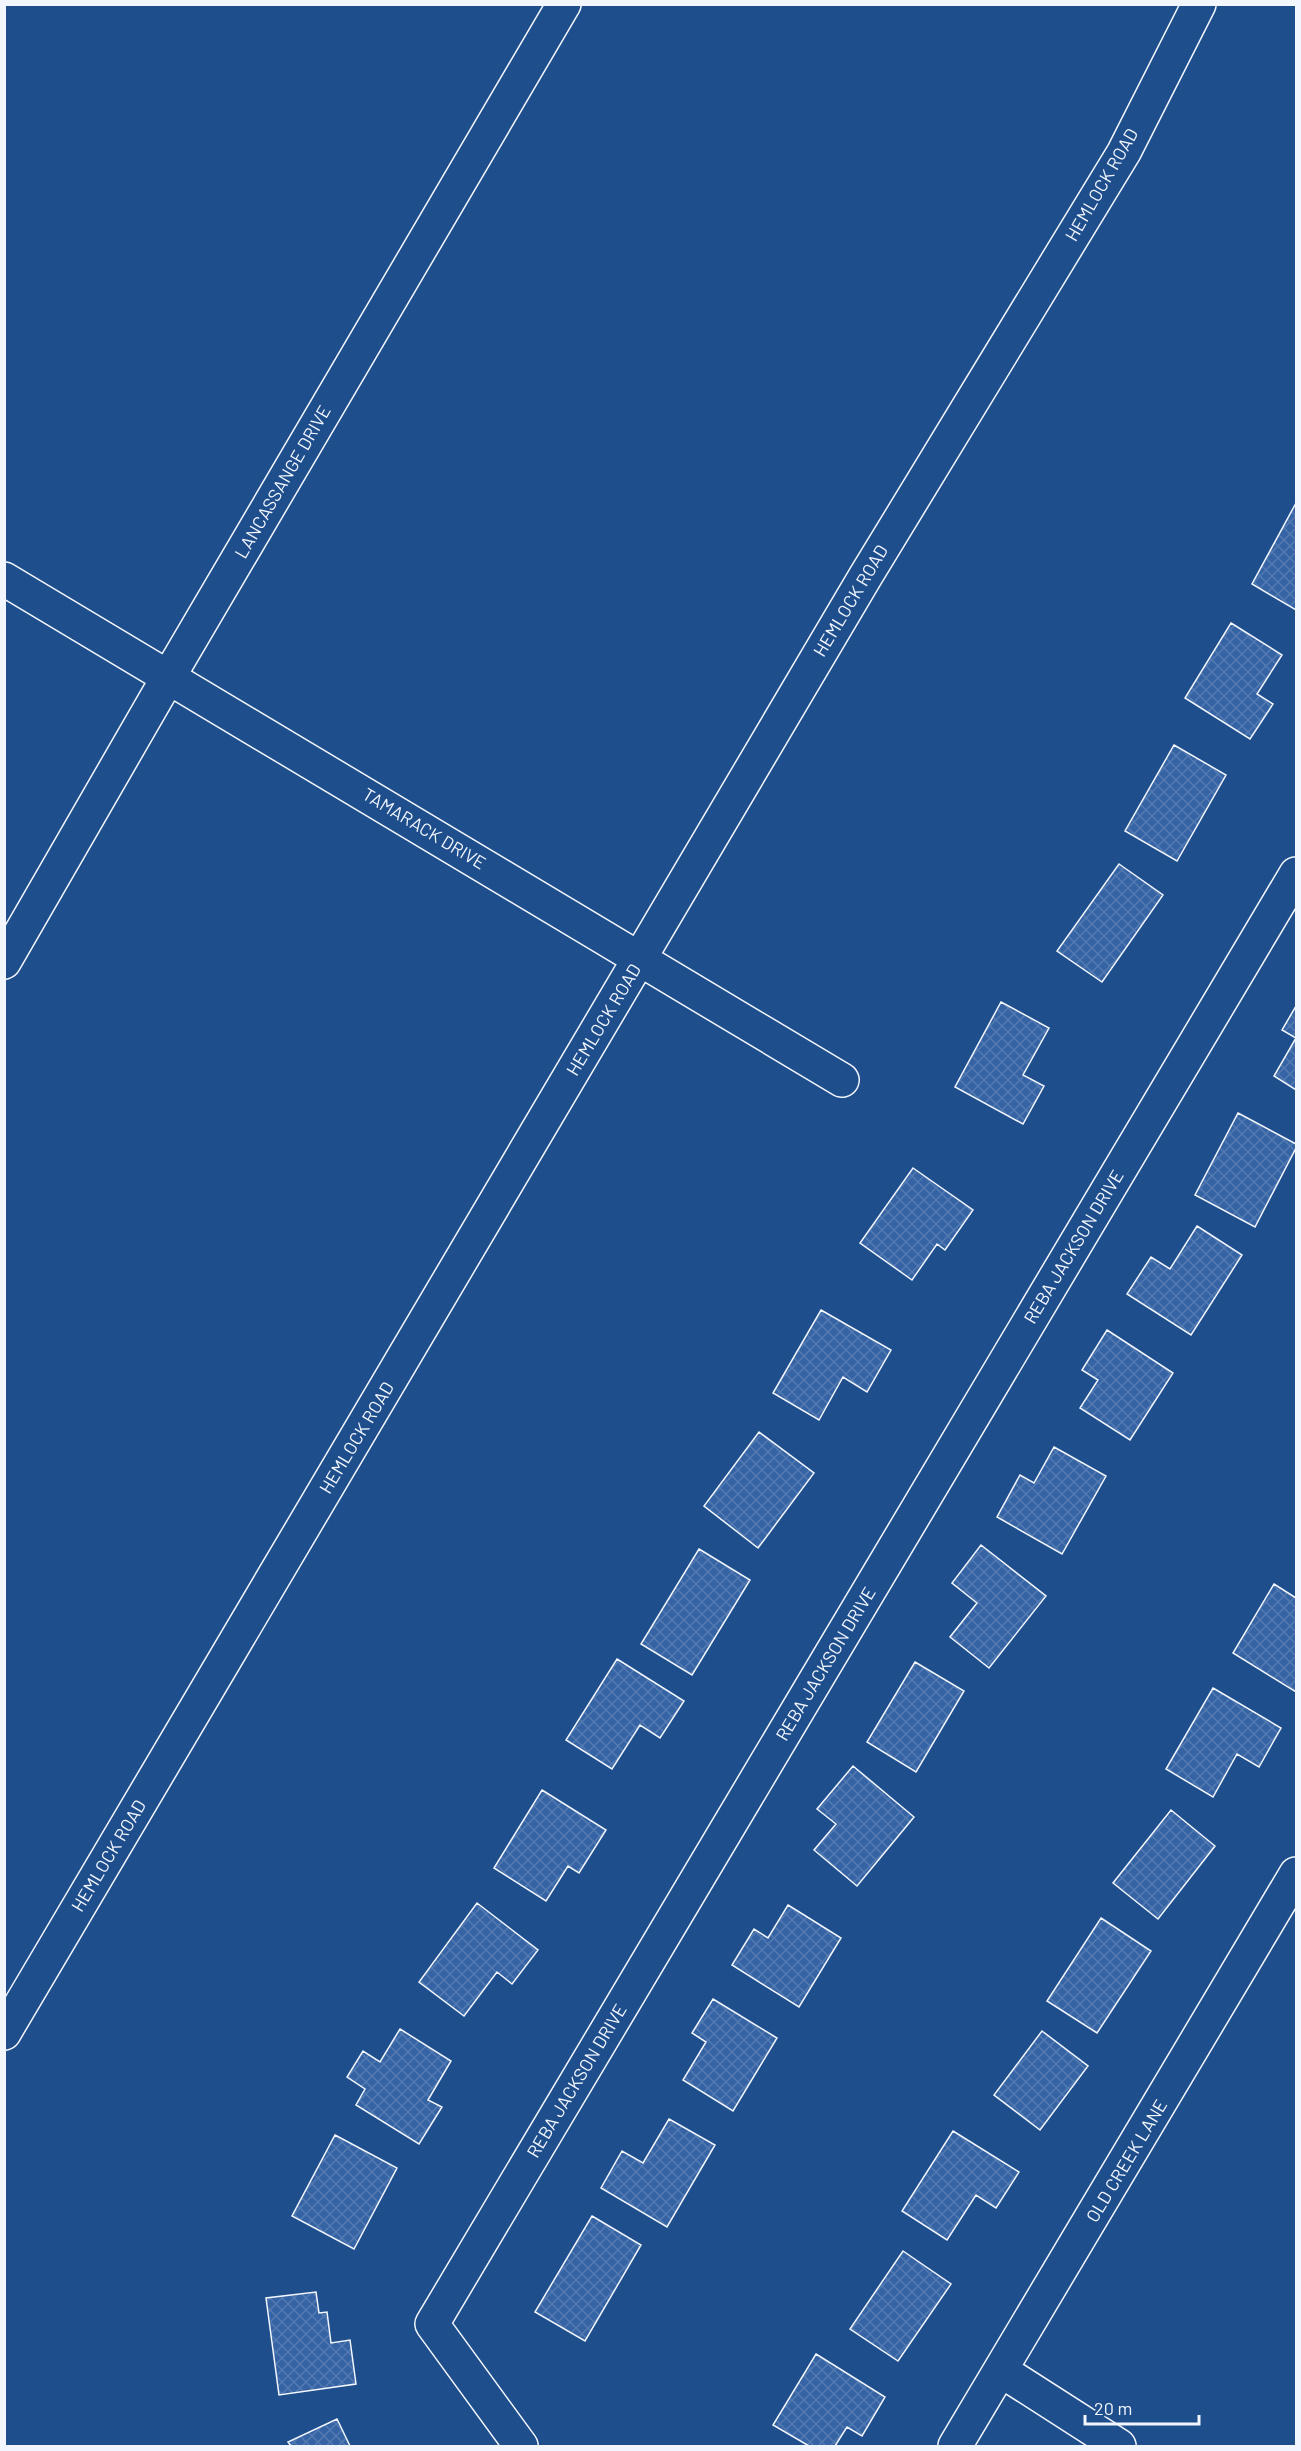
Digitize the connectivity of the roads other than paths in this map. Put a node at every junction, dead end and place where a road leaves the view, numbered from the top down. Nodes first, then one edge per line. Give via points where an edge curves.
1 (564, 4) edge
2 (1199, 4) edge
3 (4, 579) edge
4 (169, 676) junction
5 (1296, 874) edge
6 (641, 958) junction
7 (4, 962) edge
8 (842, 1080) dead end
9 (1296, 1874) edge
10 (4, 2033) edge
11 (1002, 2371) junction
12 (521, 2446) edge
13 (955, 2446) edge
14 (1119, 2446) edge

1 - 4 street, LANCASSANGE DRIVE
2 - 6 street, HEMLOCK ROAD via 1124,152 865,577
3 - 4 street, TAMARACK DRIVE
4 - 6 street, TAMARACK DRIVE
4 - 7 street, LANCASSANGE DRIVE
5 - 12 street, REBA JACKSON DRIVE via 432,2324
6 - 8 street, TAMARACK DRIVE
6 - 10 street, HEMLOCK ROAD
9 - 11 street, OLD CREEK LANE
11 - 13 street, OLD CREEK LANE
11 - 14 street

